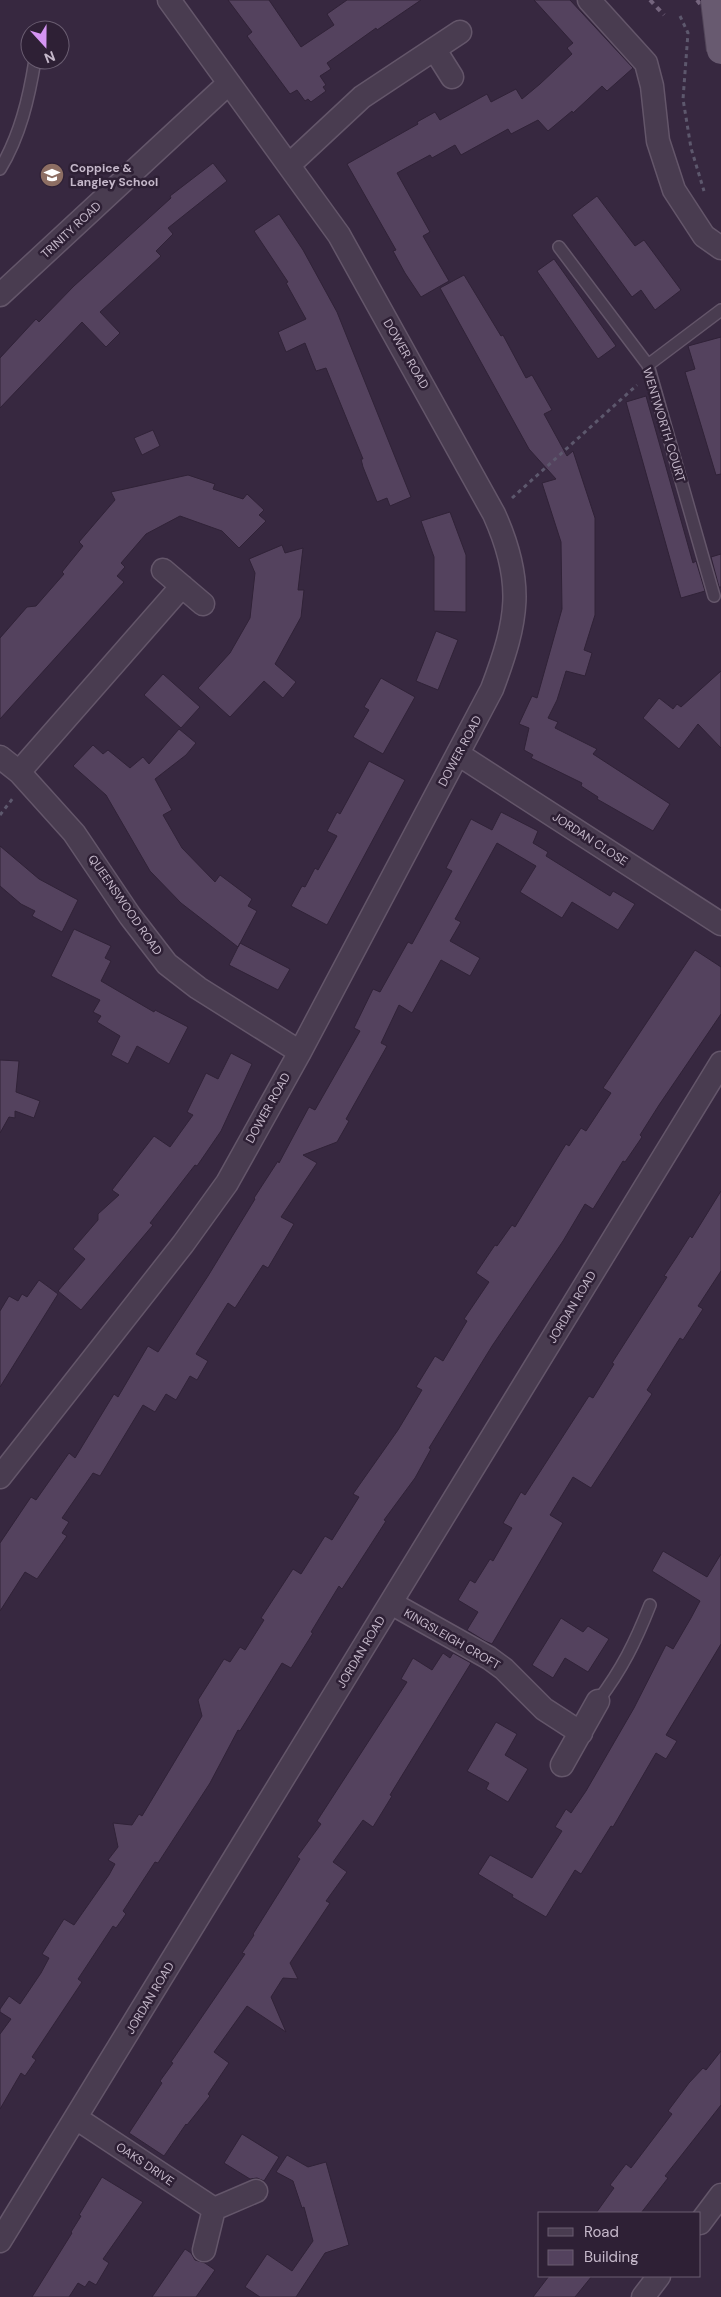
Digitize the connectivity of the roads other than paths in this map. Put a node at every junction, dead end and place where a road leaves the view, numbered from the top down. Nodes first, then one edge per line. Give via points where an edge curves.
1 (169, 0) edge
2 (589, 0) edge
3 (715, 0) edge
4 (460, 32) dead end
5 (435, 50) junction
6 (721, 50) edge
7 (34, 70) edge
8 (452, 77) dead end
9 (230, 83) junction
10 (290, 165) junction
11 (0, 169) edge
12 (559, 247) dead end
13 (721, 248) edge
14 (0, 295) edge
15 (721, 310) edge
16 (649, 369) junction
17 (163, 570) dead end
18 (182, 586) junction
19 (714, 596) dead end
20 (203, 604) dead end
21 (458, 754) junction
22 (0, 757) edge
23 (19, 772) junction
24 (721, 924) edge
25 (300, 1052) junction
26 (721, 1063) edge
27 (0, 1477) edge
28 (391, 1603) junction
29 (650, 1606) dead end
30 (598, 1701) joint
31 (581, 1732) junction
32 (562, 1765) dead end
33 (76, 2118) junction
34 (256, 2191) dead end
35 (721, 2195) edge
36 (214, 2209) junction
37 (701, 2222) edge
38 (0, 2241) edge
39 (204, 2250) dead end
40 (658, 2277) edge
41 (643, 2297) edge

1 - 9 street, DOWER ROAD
2 - 13 street via 646,63 658,141 674,190 704,236
3 - 6 main road, bridge
4 - 5 street
5 - 8 street
5 - 10 street via 362,98
7 - 11 lane via 28,102
9 - 10 street, DOWER ROAD
9 - 14 street, TRINITY ROAD
10 - 21 street, DOWER ROAD via 339,235 504,534 516,602 512,634 492,689
12 - 16 lane, WENTWORTH COURT
15 - 16 lane
16 - 19 lane, WENTWORTH COURT
17 - 18 street
18 - 20 street
18 - 23 street
21 - 24 street, JORDAN CLOSE
21 - 25 street, DOWER ROAD
22 - 23 street, QUEENSWOOD ROAD
23 - 25 street, QUEENSWOOD ROAD via 74,833 167,964 198,988
25 - 27 street, DOWER ROAD via 226,1183 183,1244
26 - 28 street, JORDAN ROAD
28 - 31 street, KINGSLEIGH CROFT via 489,1658 544,1709
28 - 33 street, JORDAN ROAD
29 - 30 lane via 633,1648
30 - 31 street
31 - 32 street
33 - 36 street, OAKS DRIVE
33 - 38 street, JORDAN ROAD
34 - 36 street
35 - 37 street
36 - 39 street
40 - 41 street

